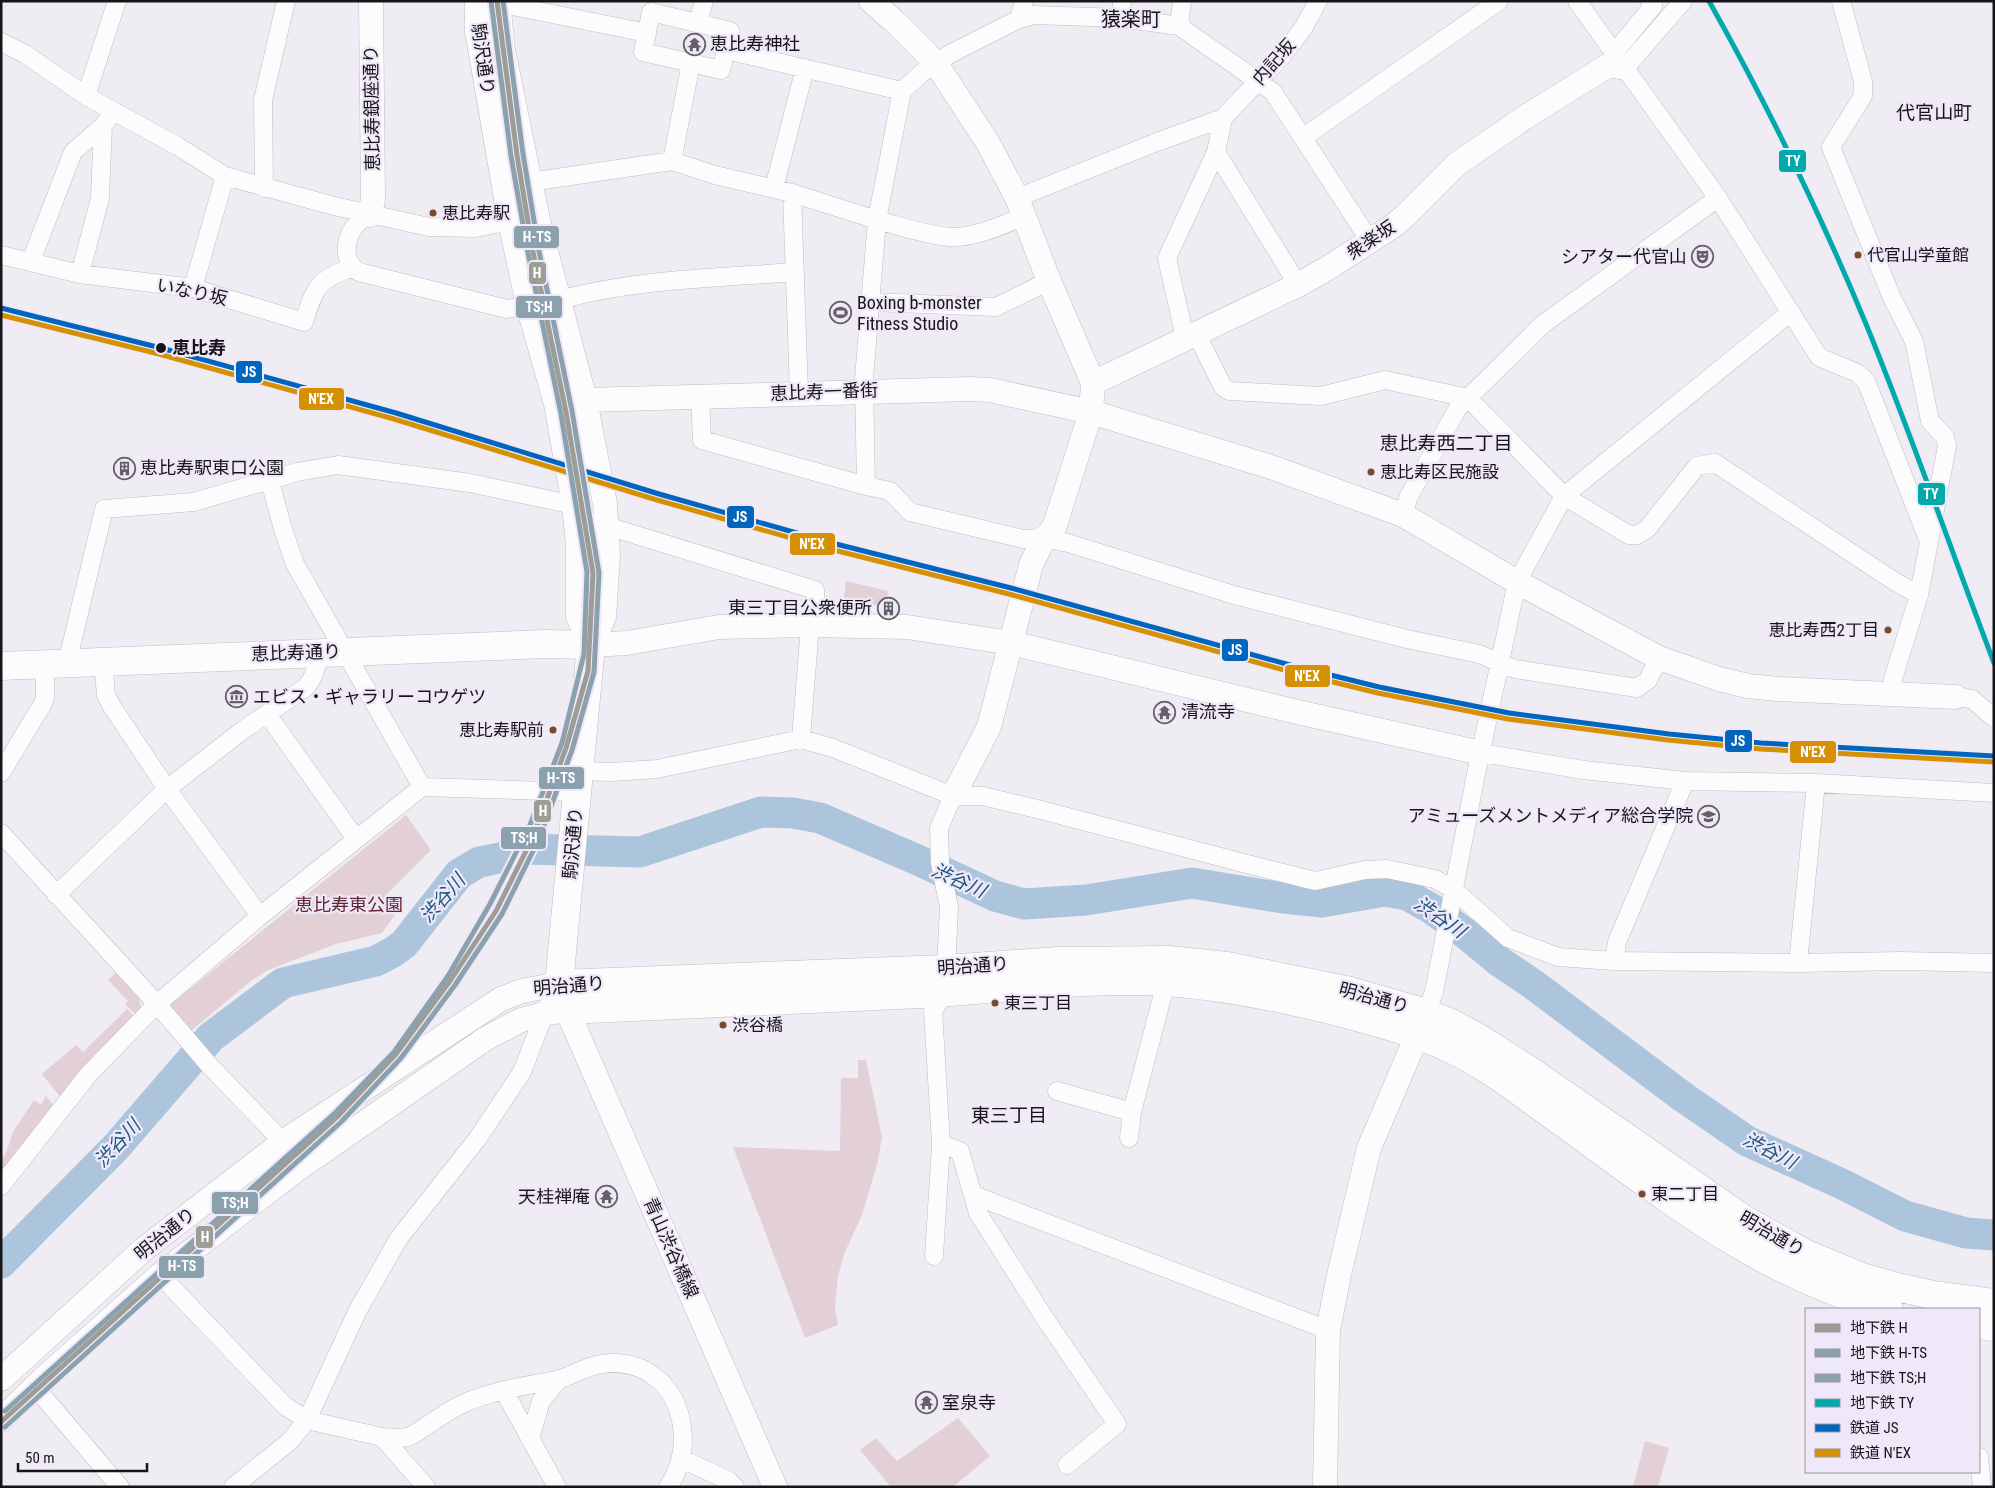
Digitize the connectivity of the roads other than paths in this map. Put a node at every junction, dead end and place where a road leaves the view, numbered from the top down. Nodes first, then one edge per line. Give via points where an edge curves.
1 (117, 1) edge
2 (286, 1) edge
3 (371, 1) edge
4 (704, 1) edge
5 (870, 1) edge
6 (1024, 1) edge
7 (1182, 1) edge
8 (1318, 1) edge
9 (1499, 1) edge
10 (1577, 1) edge
11 (1650, 1) edge
12 (1683, 1) edge
13 (1841, 1) edge
14 (491, 2) edge
15 (1121, 10) edge
16 (1019, 19) junction
17 (698, 23) junction
18 (1179, 26) junction
19 (646, 34) junction
20 (1, 42) edge
21 (726, 50) junction
22 (1619, 60) junction
23 (935, 62) junction
24 (691, 63) junction
25 (805, 68) junction
26 (1258, 82) junction
27 (902, 91) junction
28 (86, 96) junction
29 (1223, 118) junction
30 (108, 119) junction
31 (1304, 137) junction
32 (1216, 152) junction
33 (672, 161) junction
34 (225, 176) junction
35 (504, 179) junction
36 (530, 182) junction
37 (264, 188) junction
38 (774, 188) junction
39 (792, 193) junction
40 (1718, 198) junction
41 (1021, 207) junction
42 (370, 215) junction
43 (510, 220) junction
44 (878, 220) junction
45 (539, 224) junction
46 (1370, 241) junction
47 (1, 255) edge
48 (31, 261) junction
49 (550, 263) junction
50 (352, 268) junction
51 (795, 272) junction
52 (80, 274) junction
53 (1049, 281) junction
54 (1298, 285) junction
55 (193, 288) junction
56 (559, 300) junction
57 (872, 302) junction
58 (528, 305) junction
59 (1790, 312) junction
60 (1190, 336) junction
61 (1093, 383) junction
62 (864, 391) junction
63 (799, 393) junction
64 (700, 396) junction
65 (1468, 398) junction
66 (585, 400) junction
67 (556, 404) junction
68 (1091, 412) junction
69 (270, 481) junction
70 (866, 486) junction
71 (1564, 496) junction
72 (574, 505) junction
73 (1403, 515) junction
74 (607, 526) junction
75 (1044, 538) junction
76 (1930, 543) junction
77 (1517, 582) junction
78 (1919, 595) junction
79 (810, 625) junction
80 (1011, 642) junction
81 (591, 645) junction
82 (332, 652) junction
83 (1658, 658) junction
84 (103, 661) junction
85 (1498, 662) junction
86 (56, 664) junction
87 (1, 666) edge
88 (1892, 696) junction
89 (1956, 697) joint
90 (267, 714) junction
91 (1994, 718) edge
92 (801, 739) junction
93 (1480, 753) junction
94 (1, 773) edge
95 (1685, 781) junction
96 (578, 782) junction
97 (1816, 783) junction
98 (422, 787) junction
99 (167, 789) junction
100 (1994, 793) edge
101 (953, 796) junction
102 (1, 833) edge
103 (356, 839) junction
104 (56, 895) junction
105 (1453, 895) junction
106 (260, 916) junction
107 (562, 953) junction
108 (1614, 961) junction
109 (1798, 962) junction
110 (1994, 963) edge
111 (945, 981) junction
112 (1166, 982) junction
113 (559, 984) junction
114 (522, 991) junction
115 (157, 1004) junction
116 (555, 1012) junction
117 (1422, 1024) junction
118 (1057, 1091) dead end
119 (1132, 1112) junction
120 (1128, 1138) dead end
121 (283, 1142) junction
122 (941, 1144) junction
123 (1, 1186) edge
124 (973, 1195) junction
125 (934, 1256) dead end
126 (160, 1275) junction
127 (1994, 1303) edge
128 (1886, 1308) edge
129 (1980, 1326) edge
130 (1994, 1327) edge
131 (1328, 1330) junction
132 (1, 1380) edge
133 (559, 1380) junction
134 (35, 1387) junction
135 (504, 1392) junction
136 (1, 1420) edge
137 (307, 1420) junction
138 (382, 1437) junction
139 (530, 1438) junction
140 (682, 1459) junction
141 (1067, 1465) dead end
142 (1980, 1467) edge
143 (120, 1487) edge
144 (233, 1487) edge
145 (426, 1487) edge
146 (556, 1487) edge
147 (668, 1487) edge
148 (735, 1487) edge
149 (775, 1487) edge
150 (1325, 1487) edge
151 (1982, 1487) edge

1 - 28 street
2 - 37 street via 263,100
3 - 42 street, 恵比寿銀座通り via 373,199
4 - 17 street
5 - 23 street
6 - 16 street
7 - 18 street
8 - 26 street, 内記坂 via 1304,27
9 - 31 street
10 - 22 street
11 - 22 street via 1653,6
12 - 22 street
13 - 76 street via 1863,81 1863,96 1831,147 1892,298 1914,341 1930,421 1946,437
14 - 19 street
14 - 35 street, 駒沢通り via 477,31
14 - 36 street, 駒沢通り
15 - 16 street via 1034,14
15 - 18 street
16 - 23 street
17 - 19 street via 651,12
17 - 21 street via 730,31
18 - 26 street
19 - 24 street via 643,52
20 - 28 street via 26,54
21 - 24 street via 721,70
21 - 25 street
22 - 40 street
22 - 46 street, 衆楽坂 via 1456,164 1404,217
23 - 27 street
23 - 41 street via 988,144
24 - 33 street
25 - 27 street
25 - 38 street
26 - 29 street, 内記坂
26 - 31 street via 1273,92
27 - 44 street
28 - 30 street
29 - 32 street
29 - 41 street via 1157,142
30 - 34 street via 179,147
30 - 48 street via 73,152
30 - 52 street via 100,198
31 - 46 street
32 - 54 street
32 - 60 street via 1166,258
33 - 36 street
33 - 38 street via 714,175
34 - 37 street
34 - 55 street
35 - 36 street via 515,184
35 - 43 street, 駒沢通り
36 - 45 street, 駒沢通り
37 - 42 street
38 - 39 street
39 - 44 street
39 - 51 street
40 - 59 street
40 - 65 street via 1544,324
41 - 44 street via 971,234 950,237
41 - 53 street
42 - 43 street via 451,229 475,228
42 - 50 street via 362,218 349,236 346,254
43 - 45 street via 525,218
43 - 58 street, 駒沢通り
44 - 57 street
45 - 49 street, 駒沢通り
46 - 54 street, 衆楽坂
47 - 48 street, いなり坂
48 - 52 street, いなり坂
49 - 56 street, 駒沢通り
49 - 58 street
50 - 55 street, いなり坂 via 335,273 313,293 304,322
50 - 58 street via 507,309
51 - 56 street via 654,283
51 - 63 street
52 - 55 street, いなり坂
53 - 57 street via 996,307
53 - 61 street
54 - 60 street, 衆楽坂
56 - 66 street, 駒沢通り
57 - 62 street via 868,317
58 - 67 street, 駒沢通り
59 - 71 street
59 - 76 street via 1819,357 1857,372 1866,381
60 - 61 street, 衆楽坂
60 - 65 street via 1223,387 1229,391 1321,396 1384,380
61 - 68 street
62 - 63 street, 恵比寿一番街
62 - 68 street, 恵比寿一番街 via 990,390
62 - 70 street
63 - 64 street, 恵比寿一番街
64 - 66 street, 恵比寿一番街
64 - 70 street via 702,440
65 - 71 street
65 - 73 street via 1458,408
66 - 67 street, 恵比寿一番街
66 - 74 street, 駒沢通り
67 - 72 street, 駒沢通り
68 - 73 street, 恵比寿一番街 via 1271,467
68 - 75 street via 1054,528
69 - 72 street via 338,464 470,483
69 - 82 street via 295,564
69 - 86 street via 194,502 104,509
70 - 75 street via 890,491 910,512 1023,539
71 - 77 street
71 - 78 street via 1629,535 1637,536 1647,530 1697,466 1715,463
72 - 81 street, 駒沢通り via 578,544 578,616
73 - 77 street, 恵比寿一番街
74 - 79 street via 815,590 815,615
74 - 81 street, 駒沢通り via 604,617
75 - 80 street via 1031,565
75 - 85 street via 1234,595 1478,654
76 - 78 street
77 - 83 street, 恵比寿一番街
77 - 85 street
78 - 88 street via 1893,679
79 - 80 street via 907,627
79 - 81 street via 719,627 627,644
79 - 92 street
80 - 93 street
80 - 101 street via 989,727
81 - 82 main road, 恵比寿通り
81 - 96 main road, 駒沢通り
82 - 84 main road, 恵比寿通り
82 - 90 street via 305,688
82 - 98 street
83 - 85 street via 1648,680 1637,688 1515,669
83 - 88 street, 恵比寿一番街 via 1748,686
84 - 86 main road, 恵比寿通り
84 - 99 street via 106,695 111,705
85 - 93 street
86 - 87 main road, 恵比寿通り
86 - 94 street via 42,705
88 - 89 street, 恵比寿一番街
89 - 91 street via 1972,699
90 - 99 street
90 - 103 street
92 - 96 street via 657,769 612,772
92 - 101 street via 833,748
93 - 95 street via 1584,770
93 - 105 street
95 - 97 street
95 - 108 street via 1617,942
96 - 98 street
96 - 107 main road, 駒沢通り
97 - 100 street
97 - 109 street
98 - 103 street
99 - 104 street
99 - 106 street
101 - 105 street via 983,796 1315,881 1365,870 1387,869 1435,879
101 - 111 street via 939,828 940,862 948,907
102 - 104 street
103 - 106 street
104 - 115 street
105 - 108 street via 1508,938 1558,957
105 - 117 street via 1434,992
106 - 115 street
107 - 113 main road, 駒沢通り
107 - 114 street via 540,980
108 - 109 street
109 - 110 street
111 - 112 main road, 明治通り
111 - 113 main road, 明治通り
111 - 116 main road, 明治通り
111 - 117 main road, 明治通り via 1060,961 1168,960 1227,966 1346,990
111 - 122 street via 933,1010
112 - 117 main road, 明治通り
112 - 119 street
113 - 114 street, 明治通り
113 - 116 main road, 駒沢通り
114 - 121 street, 明治通り via 501,999
115 - 121 street via 209,1065
115 - 123 street via 88,1075
116 - 126 street, 明治通り via 521,1020 485,1039 295,1171
116 - 137 street via 522,1072 478,1138 399,1238 358,1310
116 - 149 street, 青山渋谷橋線
117 - 127 main road, 明治通り via 1451,1023 1506,1055 1745,1220 1799,1251 1897,1287
117 - 128 main road, 明治通り via 1442,1045 1495,1075 1751,1252 1818,1286
117 - 131 street via 1369,1148 1346,1238
118 - 119 street
119 - 120 street
121 - 132 street, 明治通り via 144,1249
122 - 124 street via 960,1151
122 - 125 street
124 - 131 street
124 - 141 street via 978,1213 1117,1424
126 - 134 street, 明治通り
126 - 137 street via 285,1406
129 - 130 main road
131 - 150 street
133 - 135 street
133 - 139 street via 541,1401
133 - 140 street via 602,1364 630,1365 654,1375 669,1390 681,1416
134 - 136 street, 明治通り
134 - 143 street
135 - 138 street via 468,1402 408,1437
135 - 139 street
137 - 138 street
137 - 144 street via 290,1441
138 - 145 street
139 - 146 street
140 - 147 street
140 - 148 street via 729,1481
142 - 151 street

